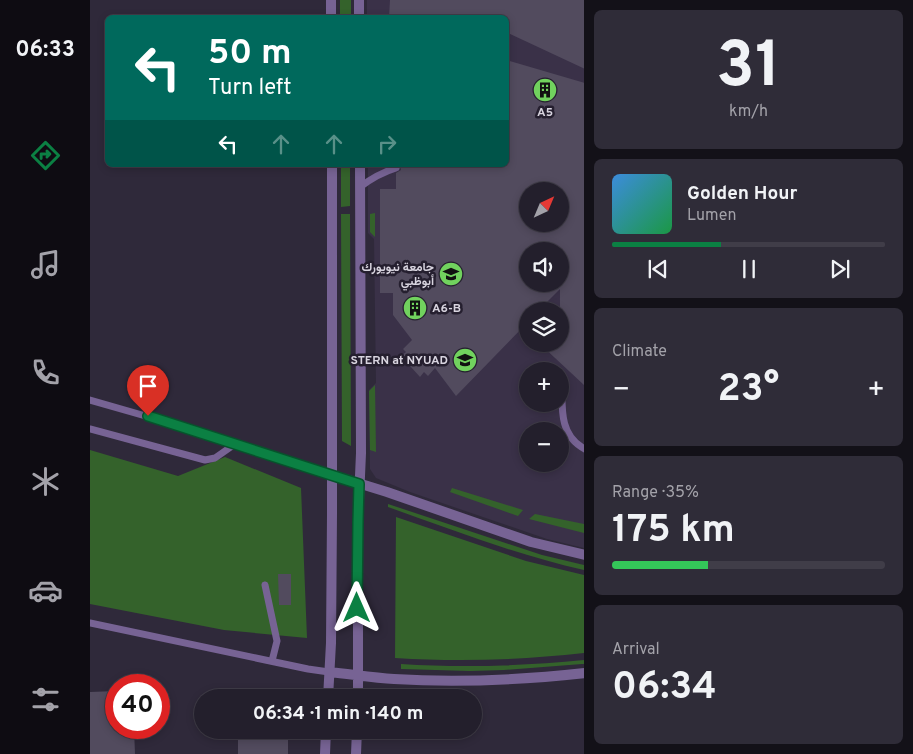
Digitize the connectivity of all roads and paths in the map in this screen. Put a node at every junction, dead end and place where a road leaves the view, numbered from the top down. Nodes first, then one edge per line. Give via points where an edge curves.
1 (331, 0) edge
2 (359, 0) edge
3 (331, 15) edge
4 (359, 15) edge
5 (332, 167) edge
6 (360, 167) edge
7 (396, 168) dead end
8 (360, 187) junction
9 (90, 400) edge
10 (562, 412) edge
11 (90, 429) edge
12 (235, 444) junction
13 (584, 449) edge
14 (332, 475) junction
15 (359, 484) junction
16 (584, 555) edge
17 (265, 585) dead end
18 (90, 623) edge
19 (272, 661) junction
20 (329, 672) junction
21 (584, 672) edge
22 (357, 675) junction
23 (328, 689) edge
24 (358, 689) edge
25 (325, 739) edge
26 (357, 739) edge
27 (325, 742) junction
28 (325, 754) edge
29 (331, 754) edge
30 (356, 754) edge

1 - 3 street
2 - 4 street
5 - 14 street
6 - 8 street
7 - 8 lane
8 - 15 street
9 - 12 lane
10 - 13 lane via 570,436
11 - 12 lane via 205,460 215,458
12 - 14 lane
14 - 15 street
14 - 20 street
15 - 16 street via 531,542
15 - 22 street
17 - 19 lane via 277,641
18 - 19 lane
19 - 20 lane
20 - 22 street
20 - 23 street
21 - 22 street via 545,678 482,680 393,679
22 - 24 street
25 - 27 street
26 - 30 street
27 - 28 street
27 - 29 street

